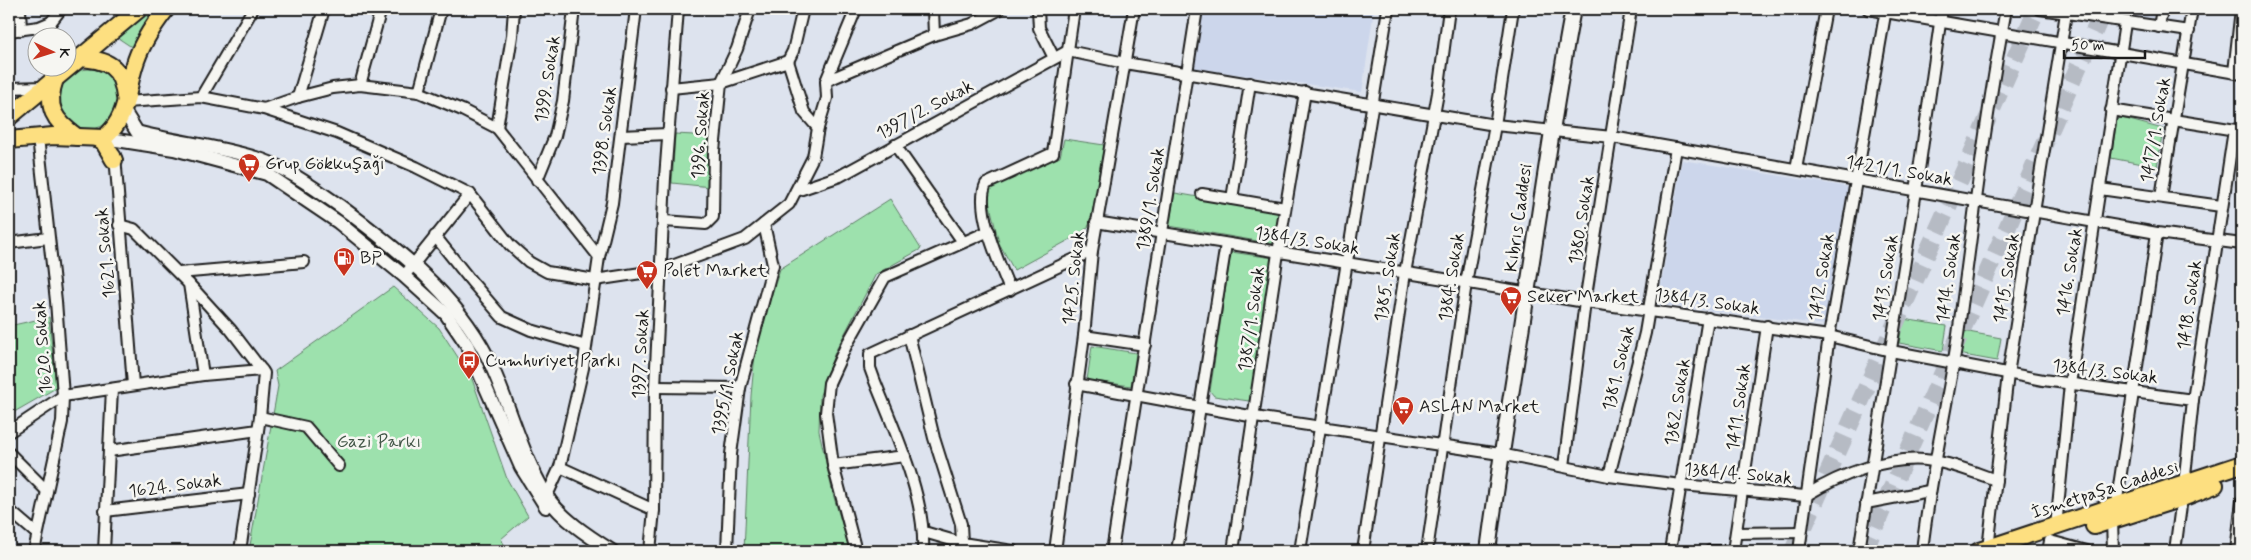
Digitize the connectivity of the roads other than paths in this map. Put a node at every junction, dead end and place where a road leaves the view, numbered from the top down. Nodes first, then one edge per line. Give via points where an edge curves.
1 (20, 9) edge
2 (52, 9) edge
3 (61, 9) edge
4 (139, 9) edge
5 (166, 9) edge
6 (253, 9) edge
7 (324, 9) edge
8 (381, 9) edge
9 (441, 9) edge
10 (514, 9) edge
11 (574, 9) edge
12 (636, 9) edge
13 (678, 9) edge
14 (750, 9) edge
15 (803, 9) edge
16 (856, 9) edge
17 (933, 9) edge
18 (1000, 9) edge
19 (1038, 9) edge
20 (1074, 9) edge
21 (1134, 9) edge
22 (1197, 9) edge
23 (1388, 9) edge
24 (1449, 9) edge
25 (1513, 9) edge
26 (1573, 9) edge
27 (1632, 9) edge
28 (1826, 9) edge
29 (1868, 9) edge
30 (1942, 9) edge
31 (2006, 9) edge
32 (2040, 9) edge
33 (2162, 9) edge
34 (2192, 9) edge
35 (2241, 9) edge
36 (1886, 10) edge
37 (2066, 13) junction
38 (1940, 21) junction
39 (51, 22) junction
40 (2125, 22) junction
41 (2159, 27) junction
42 (49, 28) edge
43 (21, 30) junction
44 (9, 31) edge
45 (2189, 31) junction
46 (2002, 32) junction
47 (934, 35) junction
48 (2062, 43) junction
49 (1068, 51) junction
50 (2120, 52) junction
51 (78, 58) joint
52 (1054, 58) junction
53 (788, 61) junction
54 (1125, 63) junction
55 (2184, 64) junction
56 (1187, 73) junction
57 (2238, 73) edge
58 (49, 78) edge
59 (52, 78) edge
60 (53, 78) edge
61 (826, 82) junction
62 (721, 83) junction
63 (1250, 83) junction
64 (360, 85) junction
65 (9, 88) edge
66 (671, 88) junction
67 (419, 92) junction
68 (1305, 92) junction
69 (201, 97) junction
70 (298, 97) junction
71 (31, 100) junction
72 (1373, 103) junction
73 (264, 109) junction
74 (2111, 110) junction
75 (124, 111) junction
76 (1433, 114) junction
77 (9, 117) edge
78 (2173, 121) junction
79 (1495, 125) junction
80 (497, 128) junction
81 (818, 128) junction
82 (1550, 130) junction
83 (2238, 130) edge
84 (668, 134) junction
85 (621, 136) junction
86 (38, 137) junction
87 (77, 137) junction
88 (1612, 137) junction
89 (105, 138) junction
90 (9, 140) edge
91 (895, 145) junction
92 (1676, 148) junction
93 (114, 160) joint
94 (1796, 169) junction
95 (537, 180) junction
96 (1855, 180) junction
97 (2100, 189) junction
98 (796, 191) junction
99 (1916, 191) junction
100 (470, 194) junction
101 (1202, 194) dead end
102 (2161, 197) junction
103 (1232, 199) junction
104 (1976, 202) junction
105 (2220, 206) junction
106 (1285, 208) junction
107 (2034, 212) junction
108 (664, 221) junction
109 (1096, 222) junction
110 (2094, 222) junction
111 (764, 224) junction
112 (119, 225) junction
113 (989, 231) junction
114 (1162, 233) junction
115 (2157, 233) junction
116 (435, 236) junction
117 (48, 238) junction
118 (2216, 240) junction
119 (963, 242) junction
120 (9, 243) edge
121 (1226, 244) junction
122 (2242, 244) edge
123 (1092, 251) junction
124 (1278, 253) junction
125 (599, 257) junction
126 (304, 262) dead end
127 (1346, 263) junction
128 (412, 264) junction
129 (661, 270) junction
130 (179, 273) junction
131 (1405, 273) junction
132 (404, 276) junction
133 (595, 280) junction
134 (1466, 283) junction
135 (189, 284) junction
136 (1010, 290) junction
137 (1527, 293) junction
138 (1585, 302) junction
139 (1649, 310) junction
140 (1708, 318) junction
141 (1767, 326) junction
142 (909, 335) junction
143 (1084, 336) junction
144 (1829, 336) junction
145 (1145, 344) junction
146 (586, 346) junction
147 (1890, 351) junction
148 (1953, 363) junction
149 (262, 370) junction
150 (2008, 374) junction
151 (203, 375) junction
152 (1076, 384) junction
153 (2070, 384) junction
154 (133, 385) junction
155 (655, 387) junction
156 (740, 388) junction
157 (112, 389) junction
158 (2133, 391) junction
159 (1137, 394) junction
160 (63, 396) junction
161 (2193, 400) junction
162 (1199, 406) junction
163 (1254, 417) junction
164 (260, 418) junction
165 (1322, 427) junction
166 (258, 430) junction
167 (9, 432) edge
168 (1379, 437) junction
169 (1442, 447) junction
170 (109, 451) junction
171 (9, 452) edge
172 (1500, 454) junction
173 (905, 456) junction
174 (1934, 461) junction
175 (832, 464) junction
176 (2242, 464) edge
177 (338, 466) dead end
178 (1564, 466) junction
179 (1872, 466) junction
180 (560, 467) junction
181 (1609, 476) junction
182 (2242, 476) edge
183 (1996, 480) junction
184 (1681, 485) junction
185 (47, 491) junction
186 (1742, 491) junction
187 (1929, 491) junction
188 (2183, 492) junction
189 (250, 494) junction
190 (1805, 496) junction
191 (545, 501) junction
192 (2242, 501) edge
193 (1866, 504) junction
194 (9, 510) edge
195 (654, 510) junction
196 (105, 511) junction
197 (2114, 513) junction
198 (924, 532) junction
199 (1801, 532) junction
200 (1736, 533) junction
201 (37, 534) junction
202 (2051, 540) edge
203 (962, 542) junction
204 (1984, 550) edge
205 (34, 551) edge
206 (104, 551) edge
207 (240, 551) edge
208 (599, 551) edge
209 (612, 551) edge
210 (650, 551) edge
211 (727, 551) edge
212 (856, 551) edge
213 (924, 551) edge
214 (1014, 551) edge
215 (1055, 551) edge
216 (1112, 551) edge
217 (1177, 551) edge
218 (1233, 551) edge
219 (1300, 551) edge
220 (1362, 551) edge
221 (1427, 551) edge
222 (1488, 551) edge
223 (1670, 551) edge
224 (1710, 551) edge
225 (1733, 551) edge
226 (1799, 551) edge
227 (1859, 551) edge
228 (1922, 551) edge
229 (2016, 551) edge
230 (2087, 551) edge
231 (2113, 551) edge
232 (2175, 551) edge
233 (2236, 551) edge

1 - 43 street
2 - 39 street
3 - 39 street
4 - 51 main road
5 - 75 main road via 154,23 140,51
6 - 69 street
7 - 70 street
8 - 64 street
9 - 67 street
10 - 80 street
11 - 95 street, 1399. Sokak via 563,101 555,136
12 - 85 street, 1398. Sokak
13 - 66 street, 1397. Sokak
14 - 62 street, 1396. Sokak
15 - 53 street
16 - 61 street
17 - 47 street
18 - 47 street via 972,24
19 - 52 street via 1039,28
20 - 49 street
21 - 54 street, 1425. Sokak
22 - 56 street, 1389/1. Sokak
23 - 72 street
24 - 76 street, 1385. Sokak
25 - 79 street, 1384. Sokak
26 - 82 main road, Kıbrıs Caddesi
27 - 88 street, 1380. Sokak
28 - 94 street
29 - 36 street
30 - 38 street, 1413. Sokak
31 - 46 street, 1414. Sokak
32 - 37 street
33 - 41 street
34 - 45 street, 1417/1. Sokak
35 - 57 street
36 - 38 street
36 - 96 street, 1412. Sokak
37 - 40 street
37 - 48 street, 1415. Sokak
38 - 46 street
38 - 99 street, 1413. Sokak
39 - 42 street
39 - 43 street
40 - 41 street
40 - 50 street, 1416. Sokak
41 - 45 street
43 - 44 street
45 - 55 street, 1417/1. Sokak
46 - 48 street
46 - 104 street, 1414. Sokak
47 - 61 street
48 - 50 street
48 - 107 street, 1415. Sokak
49 - 52 street, 1397/2. Sokak
49 - 54 street, 1421/1. Sokak
49 - 113 street via 1053,153 986,184 982,194
50 - 55 street
50 - 74 street, 1416. Sokak
51 - 75 main road via 100,60 114,67 122,79
52 - 91 street, 1397/2. Sokak
53 - 62 street
53 - 81 street via 804,112
54 - 56 street, 1421/1. Sokak
54 - 109 street, 1425. Sokak
55 - 57 street
55 - 78 street, 1417/1. Sokak
56 - 63 street, 1421/1. Sokak
56 - 114 street, 1389/1. Sokak
58 - 65 street
59 - 71 main road
60 - 87 main road via 50,99 53,114 60,125
61 - 81 street via 827,98
62 - 66 street
62 - 108 street, 1396. Sokak via 714,151 713,217 706,224
63 - 68 street, 1421/1. Sokak
63 - 103 street
64 - 67 street
64 - 70 street
66 - 84 street, 1397. Sokak
67 - 80 street
68 - 72 street, 1421/1. Sokak
68 - 106 street, 1387/1. Sokak
69 - 73 street
69 - 75 street
70 - 73 street
71 - 77 main road
71 - 86 main road via 39,102 49,114 49,128
72 - 76 street, 1421/1. Sokak
72 - 127 street
73 - 100 street via 337,132
74 - 78 street
74 - 97 street, 1416. Sokak
75 - 89 main road
75 - 128 street via 136,132 240,154 283,169 374,231
76 - 79 street, 1421/1. Sokak
76 - 131 street, 1385. Sokak
78 - 83 street
78 - 102 street, 1417/1. Sokak
79 - 82 street, 1421/1. Sokak
79 - 134 street, 1384. Sokak
80 - 95 street
81 - 98 street via 813,157
82 - 88 street, 1421/1. Sokak
82 - 137 main road, Kıbrıs Caddesi
83 - 105 street, 1418. Sokak
84 - 85 street
84 - 108 street, 1397. Sokak
85 - 125 street, 1398. Sokak via 612,202
86 - 87 main road
86 - 90 main road
86 - 117 street, 1620. Sokak
87 - 89 main road
88 - 92 street, 1421/1. Sokak
88 - 138 street, 1380. Sokak
89 - 93 main road via 103,141
89 - 132 street via 174,149 267,174 338,222
91 - 98 street, 1397/2. Sokak via 840,176
91 - 119 street
92 - 94 street, 1421/1. Sokak
92 - 139 street, 1381. Sokak
93 - 112 street, 1621. Sokak
94 - 96 street, 1421/1. Sokak
95 - 125 street
96 - 99 street, 1421/1. Sokak
96 - 144 street, 1412. Sokak
97 - 102 street
97 - 110 street, 1416. Sokak
98 - 111 street via 789,204
99 - 104 street, 1421/1. Sokak
99 - 147 street, 1413. Sokak
100 - 116 street
100 - 133 street via 510,245 529,262 546,272
101 - 103 street
102 - 105 street
103 - 106 street
104 - 107 street, 1421/1. Sokak
104 - 148 street, 1414. Sokak
105 - 118 street, 1418. Sokak
106 - 124 street, 1387/1. Sokak
107 - 110 street, 1421/1. Sokak
107 - 150 street, 1415. Sokak
108 - 129 street, 1397. Sokak
109 - 114 street, 1384/3. Sokak
109 - 123 street, 1425. Sokak
110 - 115 street, 1421/1. Sokak
110 - 153 street, 1416. Sokak
111 - 129 street via 745,239
111 - 156 street, 1395/1. Sokak via 773,265
112 - 130 street via 134,229
112 - 154 street, 1621. Sokak
113 - 119 street
113 - 136 street
114 - 121 street, 1384/3. Sokak
114 - 145 street, 1389/1. Sokak
115 - 118 street, 1421/1. Sokak
115 - 158 street
116 - 128 street
116 - 146 street via 502,317 531,330
117 - 120 street
117 - 160 street, 1620. Sokak
118 - 122 street, 1421/1. Sokak
118 - 161 street, 1418. Sokak
119 - 175 street via 886,277 879,287 829,383 826,413
121 - 124 street, 1384/3. Sokak
121 - 162 street
123 - 136 street
123 - 143 street, 1425. Sokak
124 - 127 street, 1384/3. Sokak
124 - 163 street, 1387/1. Sokak
125 - 133 street, 1398. Sokak
126 - 130 street
127 - 131 street, 1384/3. Sokak
127 - 165 street
128 - 132 street
128 - 191 street via 453,304 487,356
129 - 133 street
129 - 155 street, 1397. Sokak
130 - 135 street
131 - 134 street, 1384/3. Sokak
131 - 168 street, 1385. Sokak
132 - 191 street via 446,314 467,345 521,467
133 - 146 street, 1398. Sokak
134 - 137 street, 1384/3. Sokak
134 - 169 street, 1384. Sokak
135 - 149 street
135 - 151 street
136 - 142 street
137 - 138 street, 1384/3. Sokak
137 - 172 main road, Kıbrıs Caddesi
138 - 139 street, 1384/3. Sokak
138 - 178 street, 1380. Sokak
139 - 140 street, 1384/3. Sokak
139 - 181 street, 1381. Sokak
140 - 141 street, 1384/3. Sokak
140 - 184 street, 1382. Sokak
141 - 144 street, 1384/3. Sokak
141 - 186 street, 1411. Sokak
142 - 173 street via 870,354 869,360
142 - 203 street via 934,438 961,524
143 - 145 street
143 - 152 street, 1425. Sokak
144 - 147 street, 1384/3. Sokak
144 - 190 street, 1412. Sokak
145 - 159 street, 1389/1. Sokak
146 - 180 street, 1398. Sokak
147 - 148 street, 1384/3. Sokak
147 - 179 street, 1413. Sokak
148 - 150 street, 1384/3. Sokak
148 - 174 street, 1414. Sokak
149 - 151 street
149 - 164 street via 264,386
150 - 153 street, 1384/3. Sokak
150 - 183 street, 1415. Sokak
151 - 154 street
152 - 159 street, 1384/4. Sokak
152 - 215 street, 1425. Sokak
153 - 158 street, 1384/3. Sokak
153 - 202 street, 1416. Sokak
154 - 157 street
155 - 156 street
155 - 195 street, 1397. Sokak
156 - 211 street, 1395/1. Sokak via 730,454
157 - 160 street
157 - 170 street
158 - 161 street, 1384/3. Sokak
158 - 197 street
159 - 162 street, 1384/4. Sokak
159 - 216 street, 1389/1. Sokak
160 - 167 street
160 - 185 street, 1620. Sokak via 62,422
161 - 188 street, 1418. Sokak
162 - 163 street, 1384/4. Sokak
162 - 217 street
163 - 165 street, 1384/4. Sokak
163 - 218 street, 1387/1. Sokak
164 - 166 street
164 - 177 street via 306,427
165 - 168 street, 1384/4. Sokak
165 - 219 street
166 - 170 street
166 - 189 street
168 - 169 street, 1384/4. Sokak
168 - 220 street, 1385. Sokak
169 - 172 street, 1384/4. Sokak
169 - 221 street, 1384. Sokak
170 - 196 street
171 - 185 street
172 - 178 street, 1384/4. Sokak
172 - 222 main road, Kıbrıs Caddesi
173 - 175 street
173 - 198 street
174 - 179 street, 1384/4. Sokak
174 - 183 street, 1384/4. Sokak
174 - 187 street, 1414. Sokak
175 - 212 street
176 - 188 main road, İsmetpaşa Caddesi
178 - 181 street, 1384/4. Sokak
179 - 190 street, 1384/4. Sokak via 1820,486
179 - 193 street, 1413. Sokak
180 - 191 street, 1398. Sokak
180 - 195 street
181 - 184 street, 1384/4. Sokak
182 - 188 main road, İsmetpaşa Caddesi
183 - 204 street, 1415. Sokak
184 - 186 street, 1384/4. Sokak
184 - 223 street, 1382. Sokak
185 - 201 street, 1620. Sokak
186 - 190 street, 1384/4. Sokak
186 - 200 street, 1411. Sokak
187 - 193 street
187 - 228 street, 1414. Sokak
188 - 197 main road, İsmetpaşa Caddesi
188 - 232 street, 1418. Sokak
189 - 196 street, 1624. Sokak
189 - 207 street
190 - 199 street, 1412. Sokak
191 - 208 street
191 - 209 street
192 - 233 street
193 - 227 street, 1413. Sokak
194 - 201 street
195 - 210 street, 1397. Sokak
196 - 206 street
197 - 202 main road, İsmetpaşa Caddesi
197 - 231 street
198 - 203 street
198 - 213 street
199 - 200 street
199 - 226 street, 1412. Sokak
200 - 225 street, 1411. Sokak
201 - 205 street, 1620. Sokak
202 - 204 main road, İsmetpaşa Caddesi
202 - 229 main road, İsmetpaşa Caddesi
202 - 230 street
203 - 214 street
224 - 225 street

